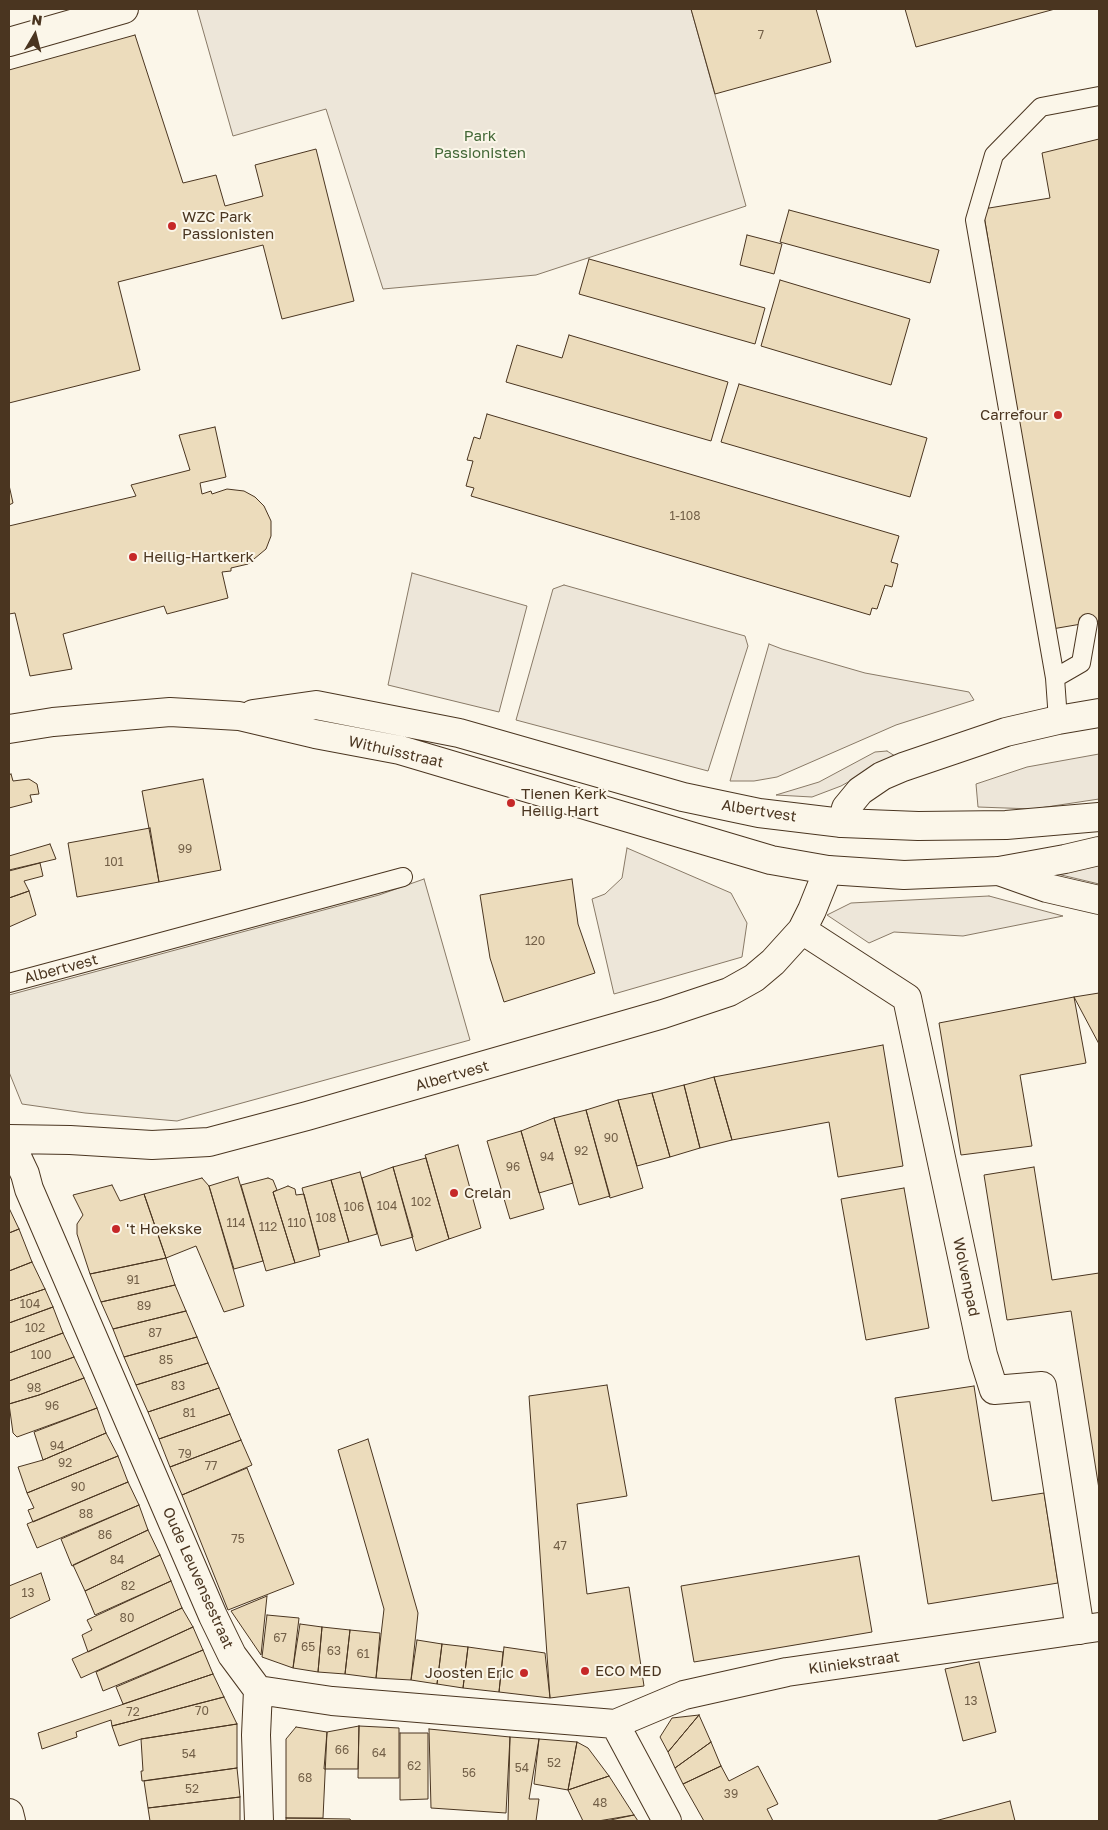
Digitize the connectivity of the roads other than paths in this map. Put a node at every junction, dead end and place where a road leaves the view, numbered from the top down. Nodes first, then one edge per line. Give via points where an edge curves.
1 (124, 9) edge
2 (9, 42) edge
3 (1099, 96) edge
4 (1088, 623) dead end
5 (1055, 678) junction
6 (1099, 714) edge
7 (239, 716) junction
8 (1058, 720) junction
9 (416, 724) joint
10 (9, 729) edge
11 (1099, 817) edge
12 (842, 824) junction
13 (1099, 851) edge
14 (828, 870) junction
15 (999, 871) junction
16 (403, 877) dead end
17 (1099, 900) edge
18 (802, 930) junction
19 (9, 983) edge
20 (9, 1140) edge
21 (1090, 1629) edge
22 (258, 1690) junction
23 (615, 1724) junction
24 (9, 1813) edge
25 (12, 1821) edge
26 (259, 1821) edge
27 (667, 1821) edge

1 - 2 street
3 - 5 lane via 1041,107 994,156 975,220
4 - 5 lane via 1081,663
5 - 8 lane
6 - 8 street
7 - 9 street, Withuisstraat via 316,704
7 - 10 street, Withuisstraat via 170,712
7 - 14 street, Withuisstraat via 400,750 770,860
8 - 12 street via 1006,732 882,776 860,791 846,808
9 - 12 street, Albertvest via 459,733 683,797 759,813
11 - 12 street, Albertvest via 1006,825
13 - 15 street
14 - 15 street via 904,874
14 - 18 street, Albertvest
15 - 17 street via 1047,888
16 - 19 lane, Albertvest
18 - 20 street, Albertvest via 773,962 754,978 729,992 653,1017 209,1142 152,1145
18 - 21 street, Wolvenpad via 907,998 983,1355 994,1390 1042,1386
20 - 22 street, Oude Leuvensestraat via 213,1616 232,1655
21 - 23 street, Kliniekstraat via 787,1672 684,1695
22 - 23 street via 332,1702
22 - 26 street
23 - 27 street
24 - 25 street

